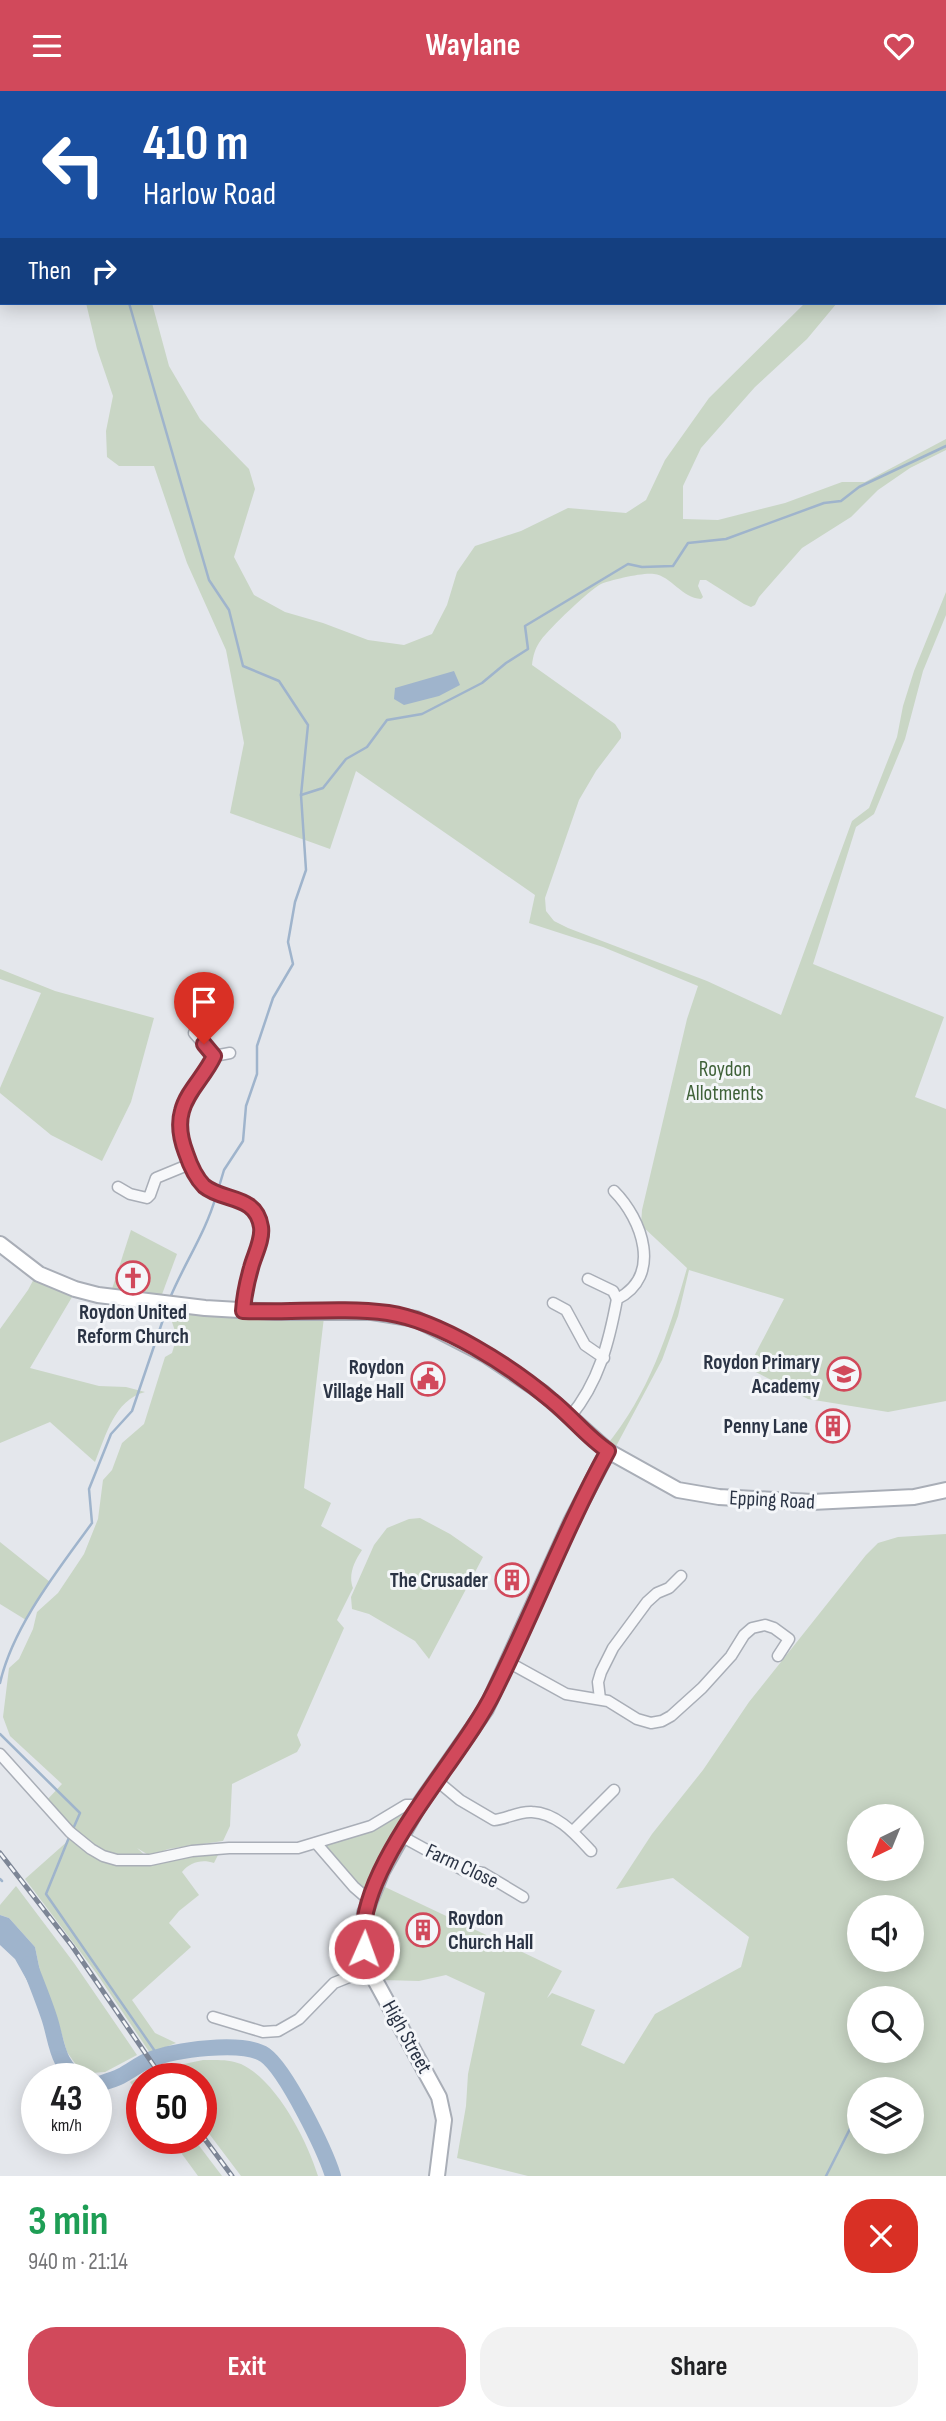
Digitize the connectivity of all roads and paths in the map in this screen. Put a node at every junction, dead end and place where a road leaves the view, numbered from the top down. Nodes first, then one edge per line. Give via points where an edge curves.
1 (194, 1033) dead end
2 (230, 1053) dead end
3 (214, 1056) junction
4 (190, 1164) junction
5 (118, 1187) dead end
6 (614, 1191) dead end
7 (0, 1244) edge
8 (588, 1279) dead end
9 (617, 1299) junction
10 (553, 1303) dead end
11 (243, 1311) junction
12 (604, 1358) junction
13 (570, 1417) junction
14 (608, 1451) junction
15 (946, 1490) edge
16 (681, 1576) dead end
17 (778, 1656) dead end
18 (508, 1662) junction
19 (600, 1699) junction
20 (0, 1754) edge
21 (436, 1780) junction
22 (614, 1790) dead end
23 (419, 1805) junction
24 (573, 1832) junction
25 (401, 1836) junction
26 (316, 1843) junction
27 (591, 1851) dead end
28 (523, 1897) dead end
29 (369, 1900) junction
30 (369, 1969) junction
31 (213, 2017) dead end
32 (437, 2176) edge

1 - 3 street
2 - 3 street
3 - 4 street via 181,1114
4 - 5 street via 156,1178 146,1198
4 - 11 street via 205,1187 236,1197 257,1215 262,1229
6 - 9 street via 641,1231 644,1264 634,1285
7 - 11 main road, Epping Road via 39,1274 75,1289 143,1302
8 - 9 street via 612,1291
9 - 12 street
10 - 12 street via 566,1310 585,1345
11 - 13 main road, Epping Road via 372,1311 416,1319 486,1355
12 - 13 street
13 - 14 main road, Epping Road
14 - 15 main road, Epping Road via 678,1490 719,1497 829,1502 914,1497
14 - 18 main road, High Street
16 - 19 street via 647,1602 613,1649 598,1682
17 - 19 street via 789,1639 765,1625 752,1628 702,1688 662,1721 637,1720
18 - 19 street via 566,1694
18 - 21 main road, High Street via 475,1727
20 - 26 street via 70,1832 110,1858 150,1860 192,1851 298,1848
21 - 23 main road, High Street
21 - 24 street via 494,1820 531,1811
22 - 24 street
23 - 25 main road, High Street
23 - 26 street via 406,1805 371,1826
24 - 27 street
25 - 28 street, Farm Close via 463,1870 483,1873
25 - 29 main road, High Street
26 - 29 street
29 - 30 main road, High Street via 362,1939
30 - 31 street via 334,1983 299,2019 278,2031 263,2032
30 - 32 main road, High Street via 439,2097 444,2120

